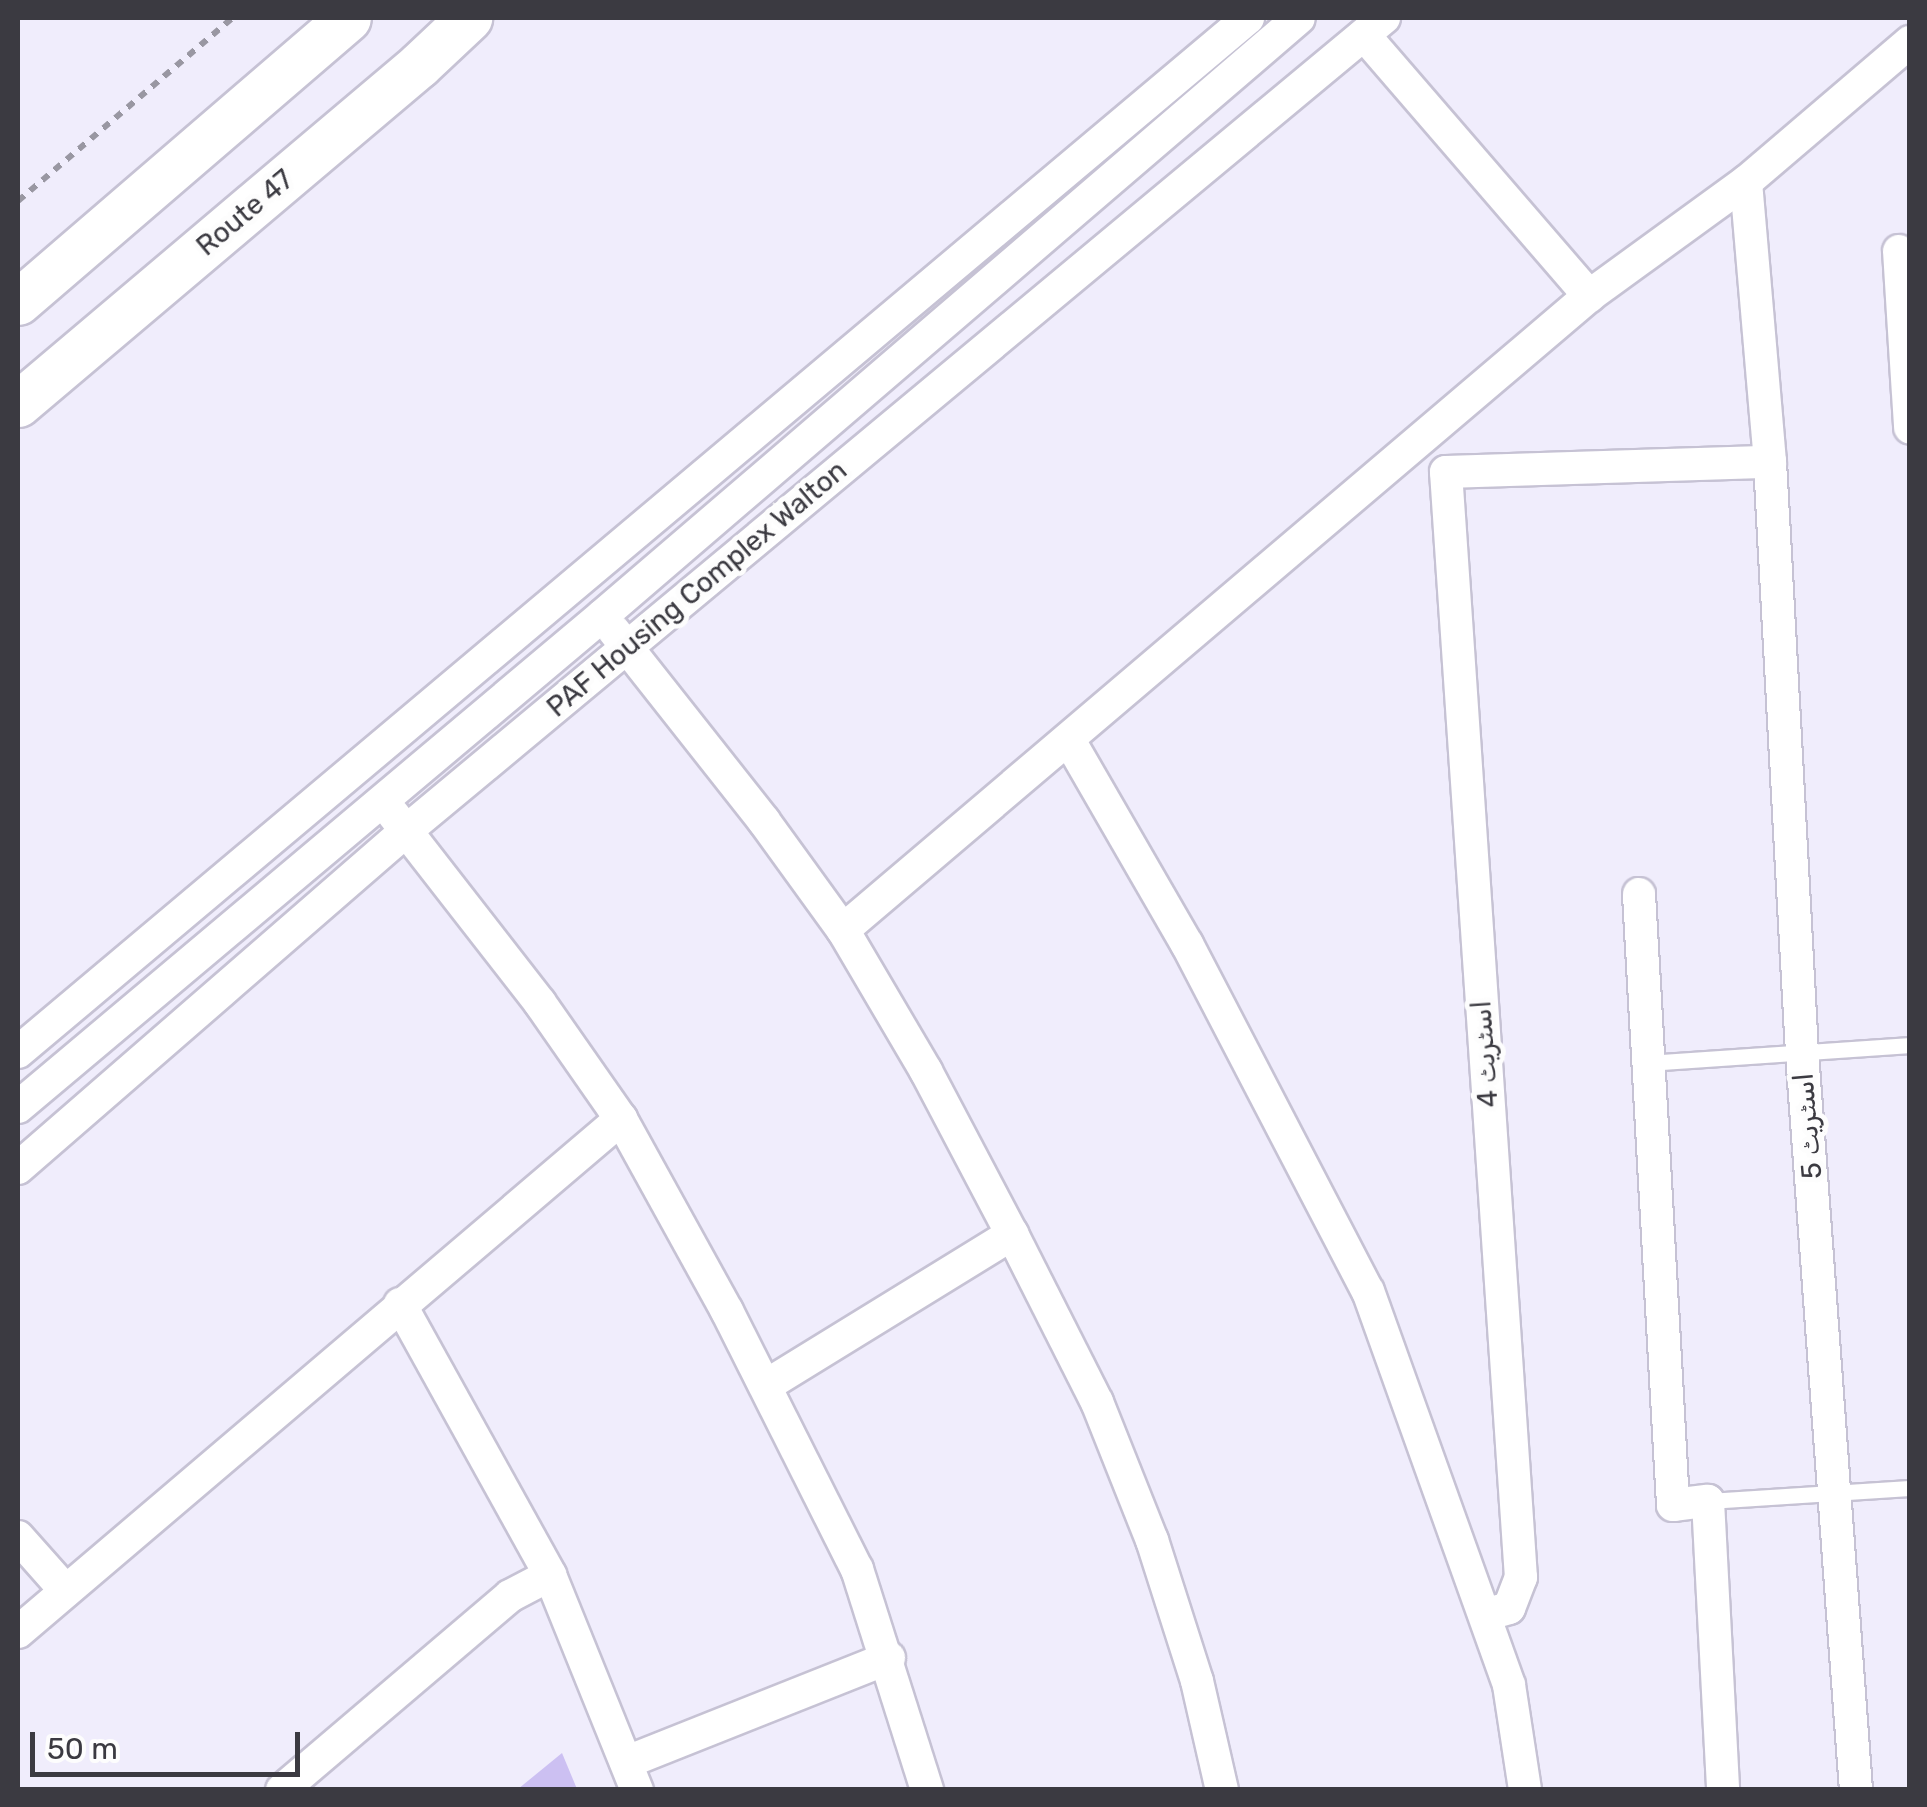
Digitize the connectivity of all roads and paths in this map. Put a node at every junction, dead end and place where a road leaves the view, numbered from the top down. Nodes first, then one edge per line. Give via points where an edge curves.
1 (232, 18) edge
2 (348, 18) edge
3 (469, 18) edge
4 (1248, 18) edge
5 (1300, 18) edge
6 (1374, 26) edge
7 (1910, 42) edge
8 (1746, 182) junction
9 (18, 201) edge
10 (1900, 252) dead end
11 (1590, 296) junction
12 (18, 302) edge
13 (18, 404) edge
14 (1910, 428) edge
15 (1424, 440) junction
16 (1770, 462) junction
17 (1446, 472) junction
18 (542, 611) junction
19 (602, 616) junction
20 (567, 645) junction
21 (628, 648) junction
22 (1069, 740) junction
23 (380, 798) junction
24 (406, 831) junction
25 (1640, 894) dead end
26 (843, 930) junction
27 (1910, 1045) edge
28 (18, 1052) edge
29 (1802, 1052) junction
30 (1647, 1064) junction
31 (18, 1107) edge
32 (621, 1119) junction
33 (18, 1168) edge
34 (1012, 1234) junction
35 (400, 1304) junction
36 (767, 1384) junction
37 (1910, 1488) edge
38 (1837, 1494) junction
39 (1708, 1500) junction
40 (18, 1537) edge
41 (550, 1575) junction
42 (66, 1591) junction
43 (1485, 1614) junction
44 (18, 1632) edge
45 (889, 1658) junction
46 (632, 1776) edge
47 (282, 1790) edge
48 (927, 1790) edge
49 (1222, 1790) edge
50 (1524, 1790) edge
51 (1723, 1790) edge
52 (1856, 1790) edge

1 - 9 path
2 - 12 street
3 - 13 street, Route 47
4 - 18 street
5 - 19 street, PAF Housing Complex Walton
6 - 11 street
6 - 21 street, PAF Housing Complex Walton
7 - 8 street
8 - 11 street
8 - 16 street, اسٹریٹ 5
10 - 14 street
11 - 15 street
15 - 17 street
15 - 22 street
16 - 17 street
16 - 29 street, اسٹریٹ 5
17 - 43 street, اسٹریٹ 4 via 1521,1577 1509,1608
18 - 20 street
18 - 28 street
19 - 20 street, PAF Housing Complex Walton
19 - 21 street
20 - 23 street, PAF Housing Complex Walton
21 - 24 street, PAF Housing Complex Walton
21 - 26 street
22 - 26 street
22 - 43 street via 1187,944 1368,1292
23 - 24 street
23 - 31 street, PAF Housing Complex Walton
24 - 32 street
24 - 33 street, PAF Housing Complex Walton
25 - 30 street
26 - 34 street
27 - 29 lane
29 - 30 lane
29 - 38 street, اسٹریٹ 5
30 - 39 street via 1673,1505
32 - 35 street
32 - 36 street
34 - 36 street
34 - 49 street via 1097,1402 1152,1540 1197,1680
35 - 41 street
35 - 42 street
36 - 45 street via 857,1569
37 - 38 lane
38 - 39 lane
38 - 52 street, اسٹریٹ 5
39 - 51 street
40 - 42 street
41 - 46 street
41 - 47 street via 510,1596
42 - 44 street
43 - 50 street via 1509,1684
45 - 46 street
45 - 48 street

